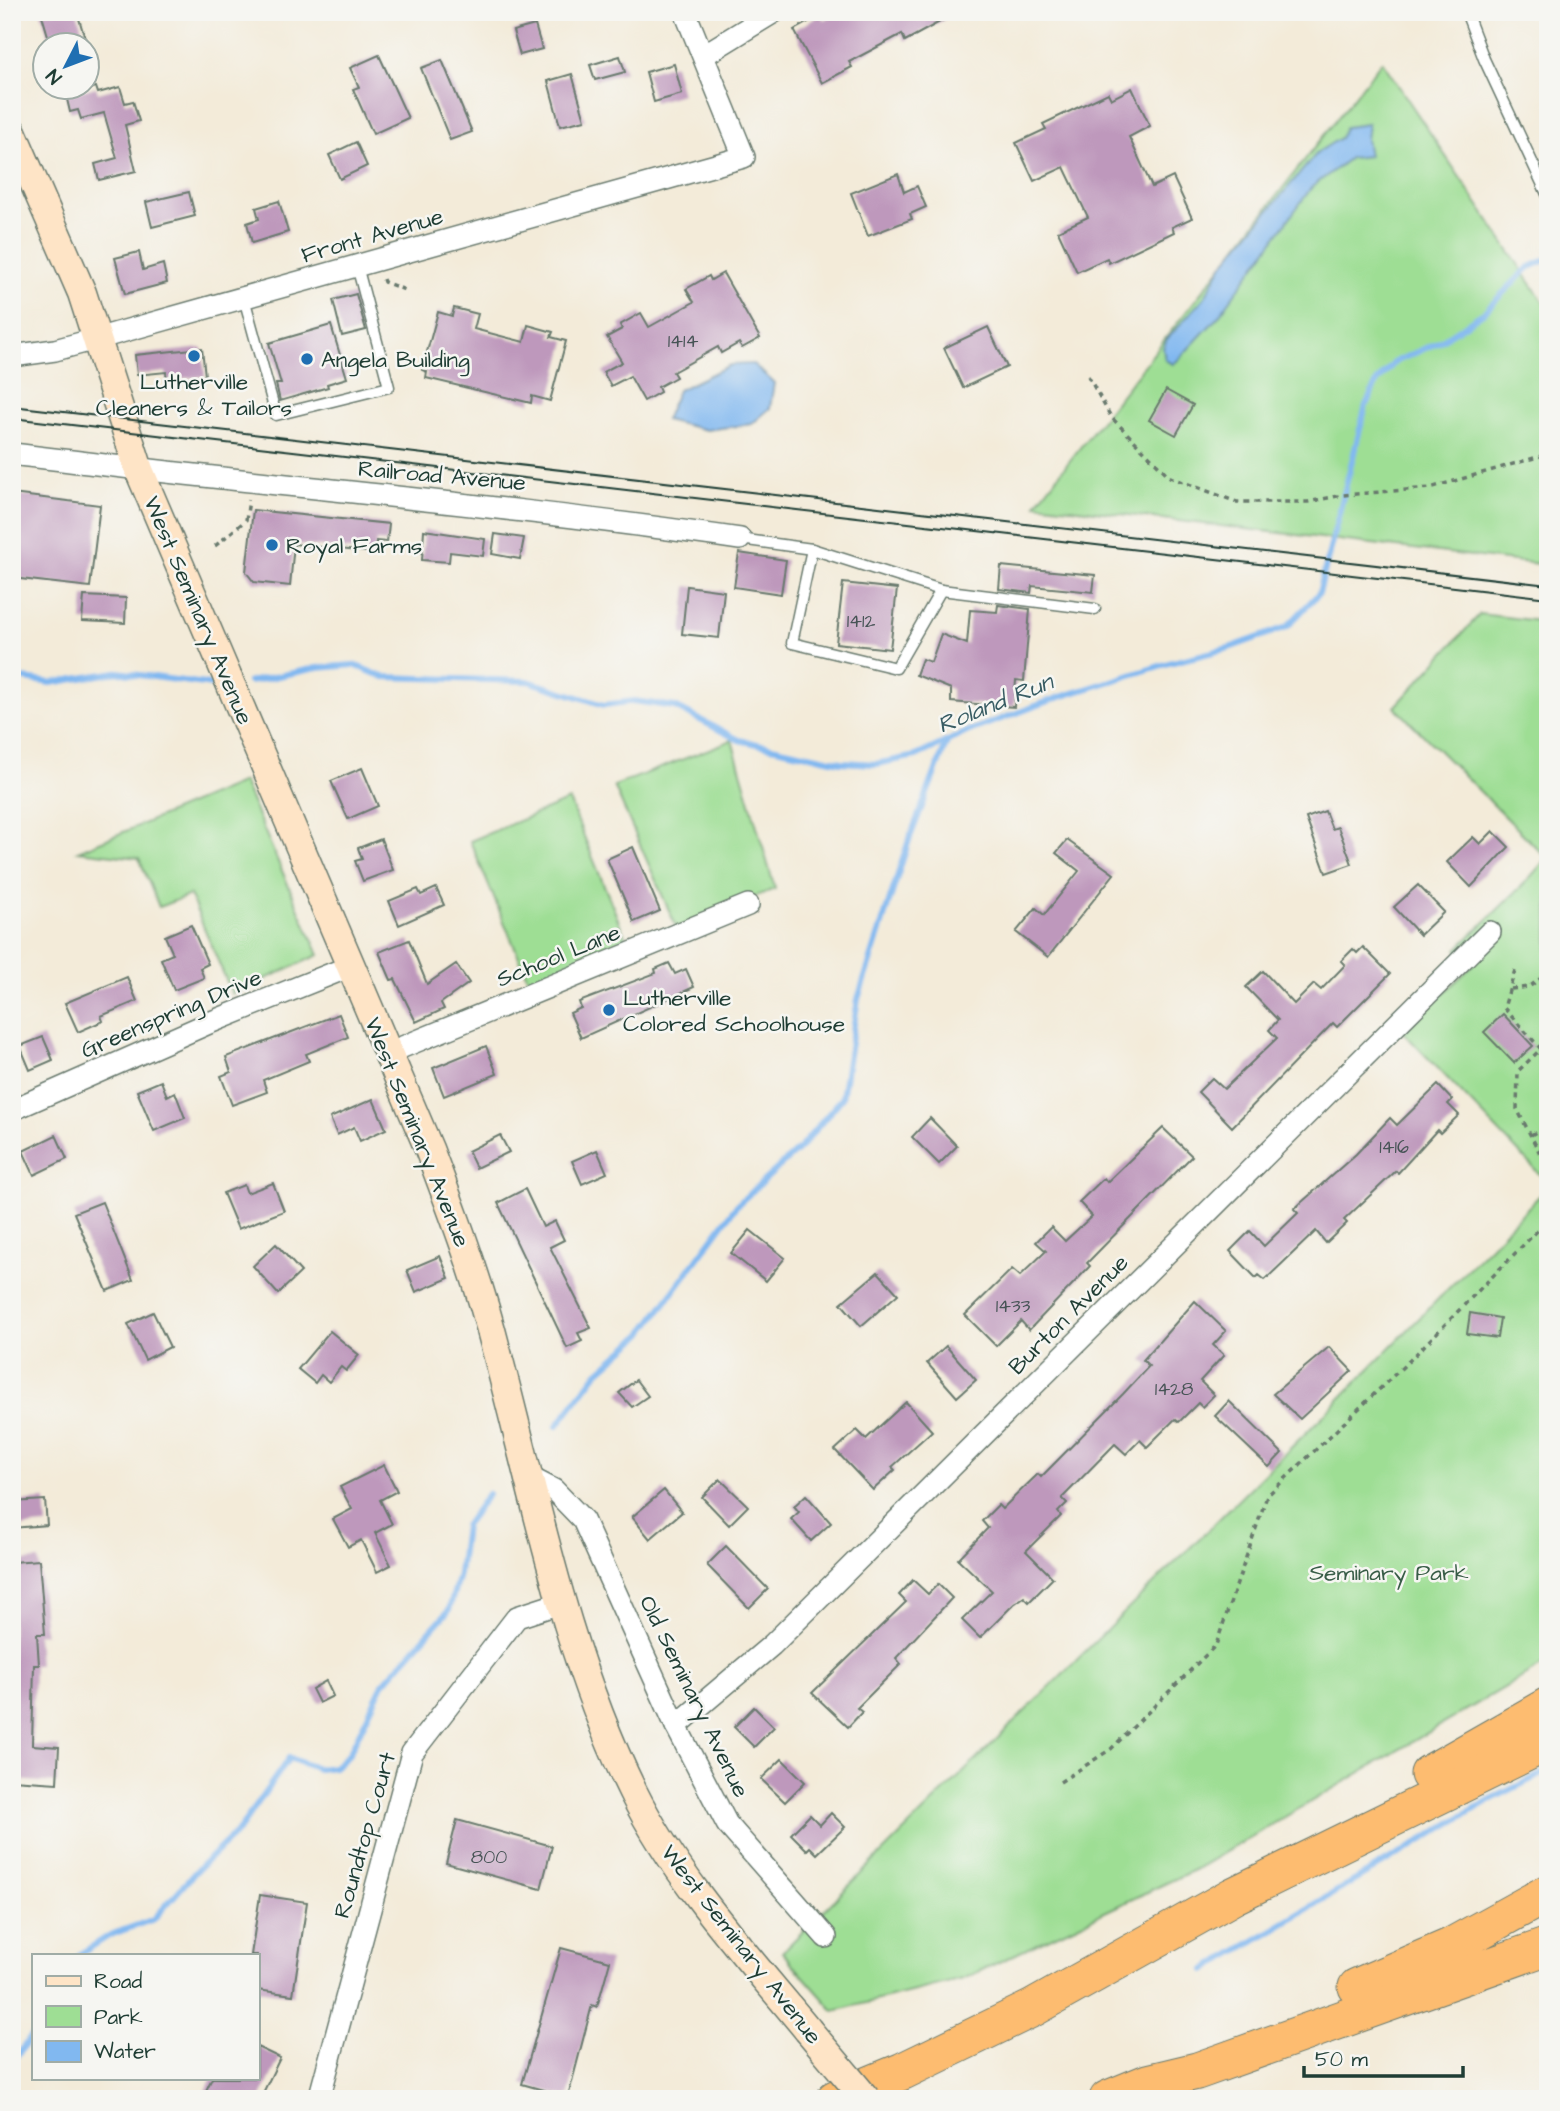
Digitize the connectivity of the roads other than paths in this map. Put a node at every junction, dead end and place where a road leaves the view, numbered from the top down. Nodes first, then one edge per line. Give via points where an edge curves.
1 (685, 12) edge
2 (774, 12) edge
3 (1466, 12) edge
4 (704, 55) junction
5 (12, 132) edge
6 (1548, 196) edge
7 (357, 266) junction
8 (244, 298) junction
9 (96, 339) junction
10 (12, 356) edge
11 (12, 454) edge
12 (139, 470) junction
13 (740, 539) joint
14 (812, 549) junction
15 (941, 590) junction
16 (1095, 609) dead end
17 (748, 905) dead end
18 (1490, 932) dead end
19 (351, 966) junction
20 (388, 1053) junction
21 (12, 1110) edge
22 (527, 1476) junction
23 (560, 1604) junction
24 (1548, 1706) edge
25 (676, 1726) junction
26 (1548, 1742) edge
27 (1548, 1893) edge
28 (1233, 1896) junction
29 (826, 1937) dead end
30 (1548, 1946) edge
31 (1147, 2083) junction
32 (319, 2099) edge
33 (835, 2099) edge
34 (866, 2099) edge
35 (1108, 2099) edge

1 - 4 street
2 - 4 street
3 - 6 lane
4 - 7 street, Front Avenue via 744,157
5 - 9 main road, West Seminary Avenue via 82,293
7 - 8 street, Front Avenue
7 - 8 lane via 389,387 276,415
8 - 9 street, Front Avenue
9 - 10 street, Front Avenue
9 - 12 main road, West Seminary Avenue
11 - 12 street, Railroad Avenue
12 - 13 street, Railroad Avenue via 557,513
12 - 19 main road, West Seminary Avenue
13 - 14 lane
14 - 15 lane
14 - 15 lane via 792,643 895,668
15 - 16 lane
17 - 20 street, School Lane
18 - 25 street, Burton Avenue via 772,1645
19 - 20 main road, West Seminary Avenue
19 - 21 street, Greenspring Drive
20 - 22 main road, West Seminary Avenue via 466,1250 496,1347
22 - 23 main road, West Seminary Avenue
22 - 25 street, Old Seminary Avenue via 554,1490 583,1520
23 - 32 street, Roundtop Court via 517,1617 412,1753
23 - 34 main road, West Seminary Avenue, bridge via 613,1749 660,1839 716,1918
24 - 28 highway via 1256,1871
25 - 29 street, Old Seminary Avenue via 727,1824
26 - 28 highway
27 - 31 highway via 1450,1947 1191,2055
28 - 33 highway via 1033,2008
30 - 31 highway via 1197,2071
31 - 35 highway

